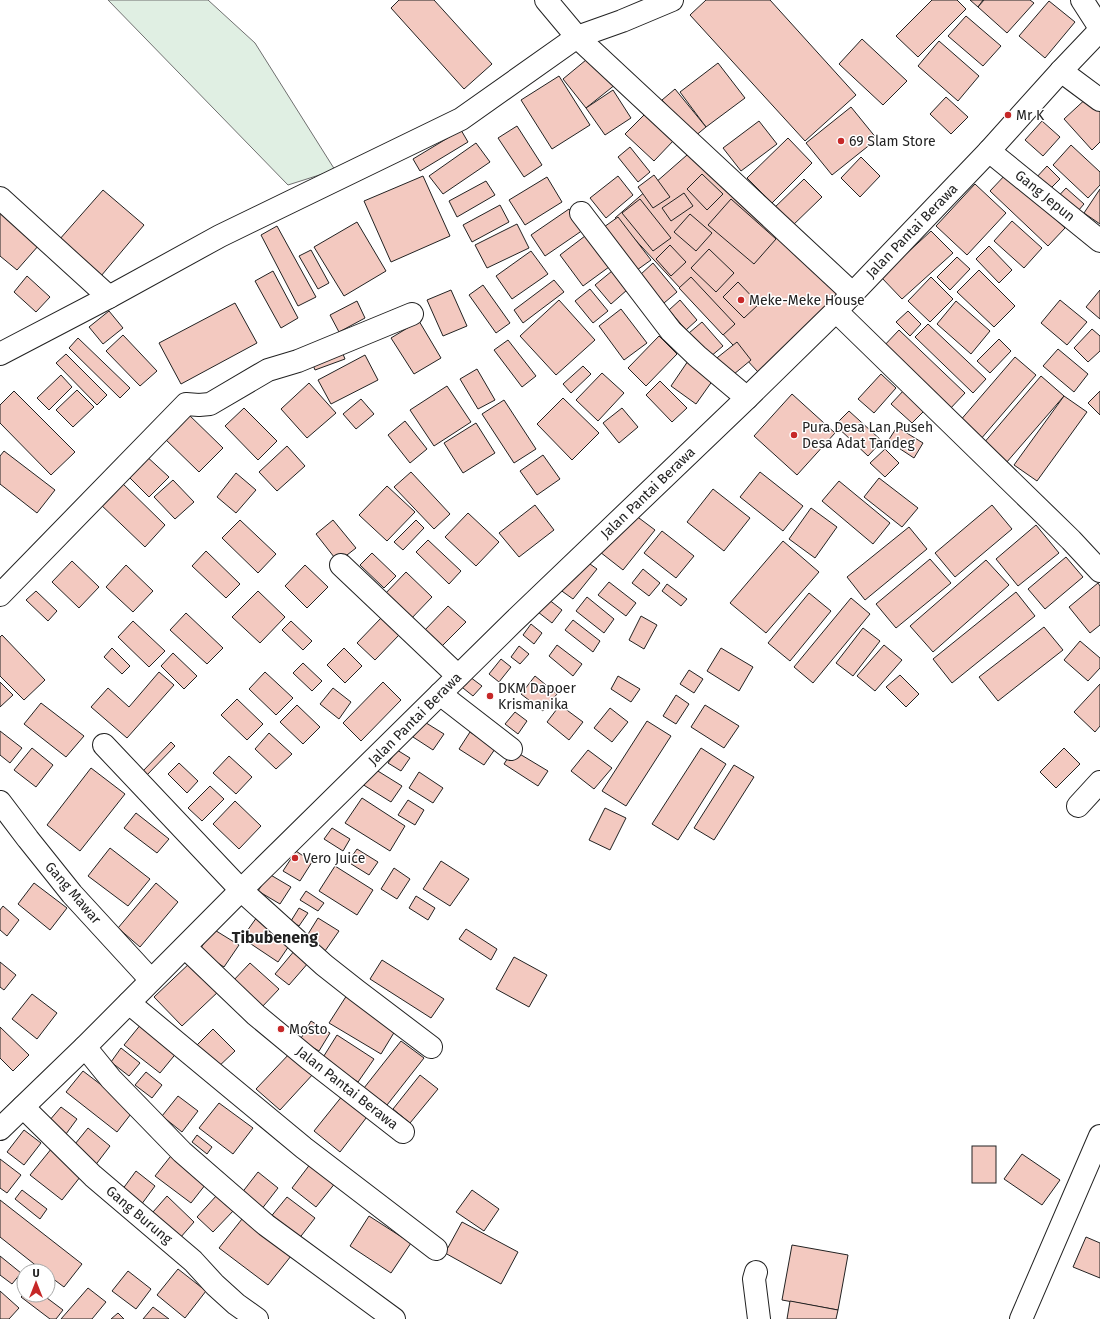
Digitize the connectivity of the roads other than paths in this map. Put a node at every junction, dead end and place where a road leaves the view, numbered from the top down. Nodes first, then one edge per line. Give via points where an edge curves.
1 (546, 0) edge
2 (672, 0) edge
3 (1082, 0) edge
4 (1100, 29) edge
5 (576, 37) junction
6 (1061, 71) junction
7 (1100, 100) edge
8 (990, 151) junction
9 (0, 198) edge
10 (581, 213) dead end
11 (1100, 241) edge
12 (852, 292) junction
13 (109, 297) junction
14 (836, 311) junction
15 (412, 314) dead end
16 (0, 354) edge
17 (747, 398) junction
18 (341, 564) dead end
19 (1100, 571) edge
20 (0, 596) edge
21 (458, 676) junction
22 (440, 694) junction
23 (104, 745) dead end
24 (511, 749) dead end
25 (1100, 782) edge
26 (0, 802) edge
27 (1078, 806) dead end
28 (241, 890) junction
29 (185, 947) junction
30 (151, 980) junction
31 (129, 1003) junction
32 (85, 1048) junction
33 (431, 1048) dead end
34 (23, 1107) junction
35 (0, 1129) edge
36 (404, 1132) dead end
37 (1100, 1136) edge
38 (436, 1249) dead end
39 (756, 1272) dead end
40 (257, 1319) edge
41 (394, 1319) edge
42 (759, 1319) edge
43 (1021, 1319) edge

1 - 5 street
2 - 5 street via 622,22
3 - 4 street
4 - 6 street, Jalan Pantai Berawa
5 - 12 street
5 - 13 street via 462,119 220,236
6 - 7 street
6 - 8 street, Jalan Pantai Berawa
8 - 11 street, Gang Jepun
8 - 12 street, Jalan Pantai Berawa
9 - 13 street
10 - 17 street via 671,331
12 - 14 street, Jalan Pantai Berawa
13 - 16 street
14 - 17 street, Jalan Pantai Berawa
14 - 19 street
15 - 20 street via 298,362 268,370 210,404 186,404
17 - 21 street, Jalan Pantai Berawa
18 - 21 street
21 - 22 street, Jalan Pantai Berawa
22 - 24 street
22 - 28 street, Jalan Pantai Berawa
23 - 28 street
25 - 27 street
26 - 30 street, Gang Mawar via 72,894
28 - 29 street, Jalan Pantai Berawa
28 - 33 street via 330,969
29 - 30 street, Jalan Pantai Berawa
29 - 36 street, Jalan Pantai Berawa via 256,1015
30 - 31 street, Jalan Pantai Berawa
31 - 32 street, Jalan Pantai Berawa
31 - 38 street via 304,1148
32 - 34 street, Jalan Pantai Berawa
32 - 41 street via 111,1079 182,1152 266,1225
34 - 35 street, Jalan Pantai Berawa
34 - 40 street, Gang Burung via 93,1176 193,1261 236,1304
37 - 43 street
39 - 42 street via 754,1279

